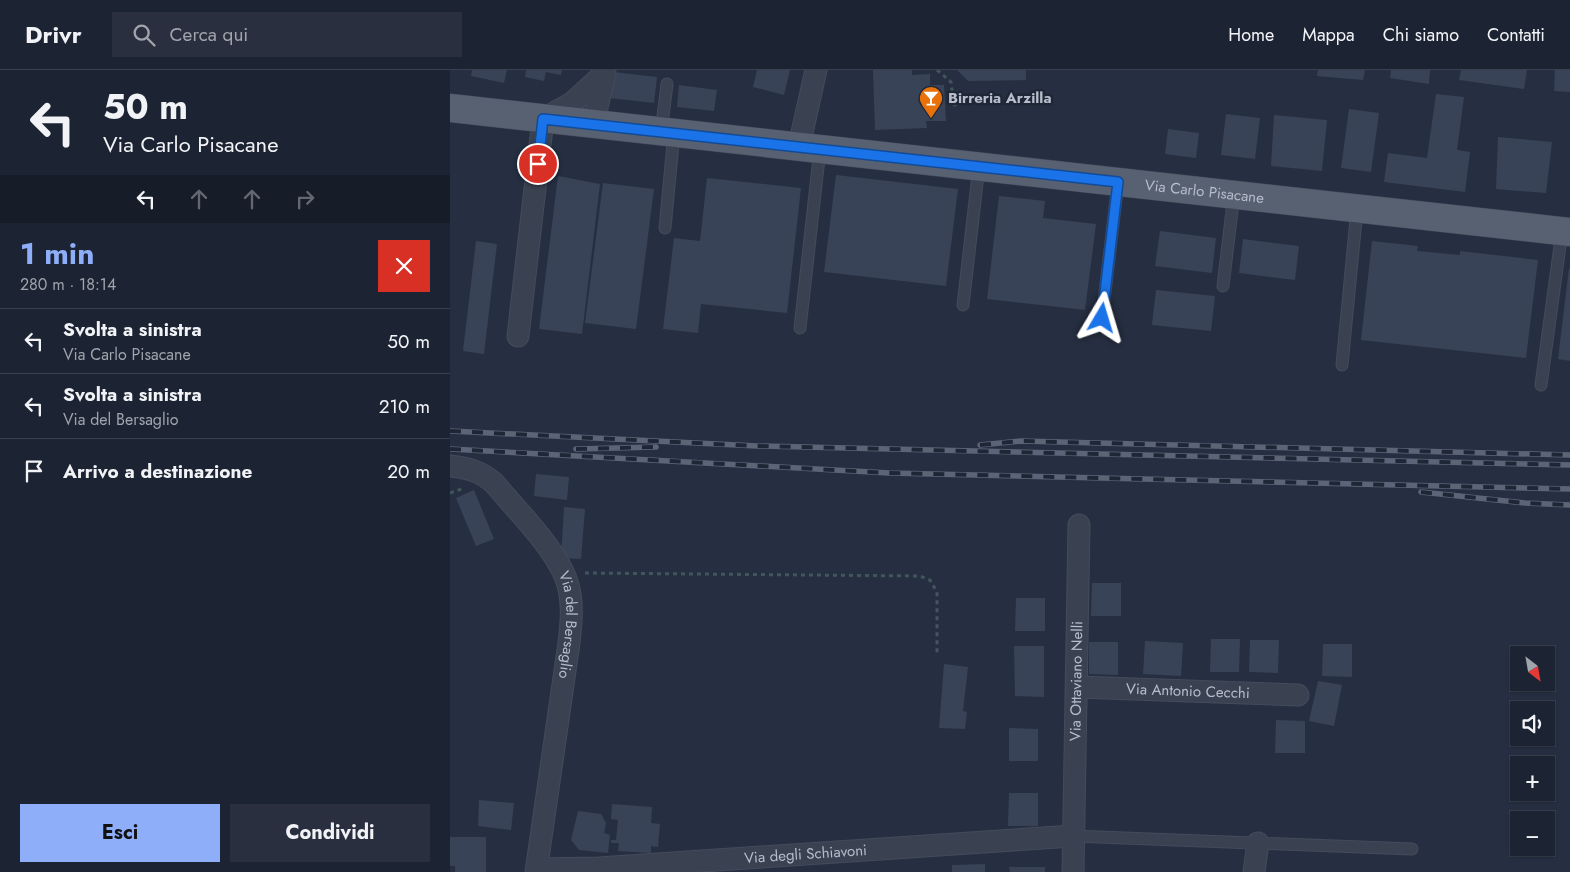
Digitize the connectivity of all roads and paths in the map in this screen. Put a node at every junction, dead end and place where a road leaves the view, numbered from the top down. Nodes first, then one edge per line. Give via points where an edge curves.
1 (816, 70) edge
2 (937, 70) edge
3 (605, 72) edge
4 (667, 84) dead end
5 (964, 103) dead end
6 (450, 108) edge
7 (543, 119) junction
8 (593, 125) junction
9 (667, 132) junction
10 (810, 148) junction
11 (979, 166) junction
12 (1118, 182) junction
13 (1234, 194) junction
14 (1357, 207) junction
15 (665, 228) dead end
16 (1566, 231) edge
17 (1223, 286) dead end
18 (963, 305) dead end
19 (1102, 318) dead end
20 (800, 328) dead end
21 (518, 336) dead end
22 (1342, 365) dead end
23 (1541, 385) dead end
24 (450, 466) edge
25 (1079, 525) dead end
26 (564, 572) junction
27 (937, 656) dead end
28 (1078, 687) junction
29 (1298, 695) dead end
30 (1073, 836) junction
31 (1258, 843) junction
32 (1412, 849) dead end
33 (536, 871) edge
34 (1073, 872) edge
35 (1254, 872) edge

1 - 10 street
2 - 5 path via 951,82 954,105
3 - 7 street via 572,103
3 - 8 street
4 - 9 lane
6 - 7 main road, Via Carlo Pisacane
7 - 8 main road, Via Carlo Pisacane
7 - 21 street
8 - 9 main road, Via Carlo Pisacane
9 - 10 main road, Via Carlo Pisacane
9 - 15 lane
10 - 11 main road, Via Carlo Pisacane
10 - 20 lane
11 - 12 main road, Via Carlo Pisacane
11 - 18 lane
12 - 13 main road, Via Carlo Pisacane
12 - 19 lane
13 - 14 main road, Via Carlo Pisacane
13 - 17 lane
14 - 16 main road, Via Carlo Pisacane
14 - 22 lane
16 - 23 lane
24 - 26 street, Via del Bersaglio via 484,474 494,483
25 - 28 street, Via Ottaviano Nelli
26 - 27 path via 920,576 930,580 937,592
26 - 33 street, Via del Bersaglio via 571,624
28 - 29 street, Via Antonio Cecchi
28 - 30 street, Via Ottaviano Nelli
30 - 31 lane
30 - 33 street, Via degli Schiavoni
30 - 34 street, Via Ottaviano Nelli
31 - 32 lane
31 - 35 street

